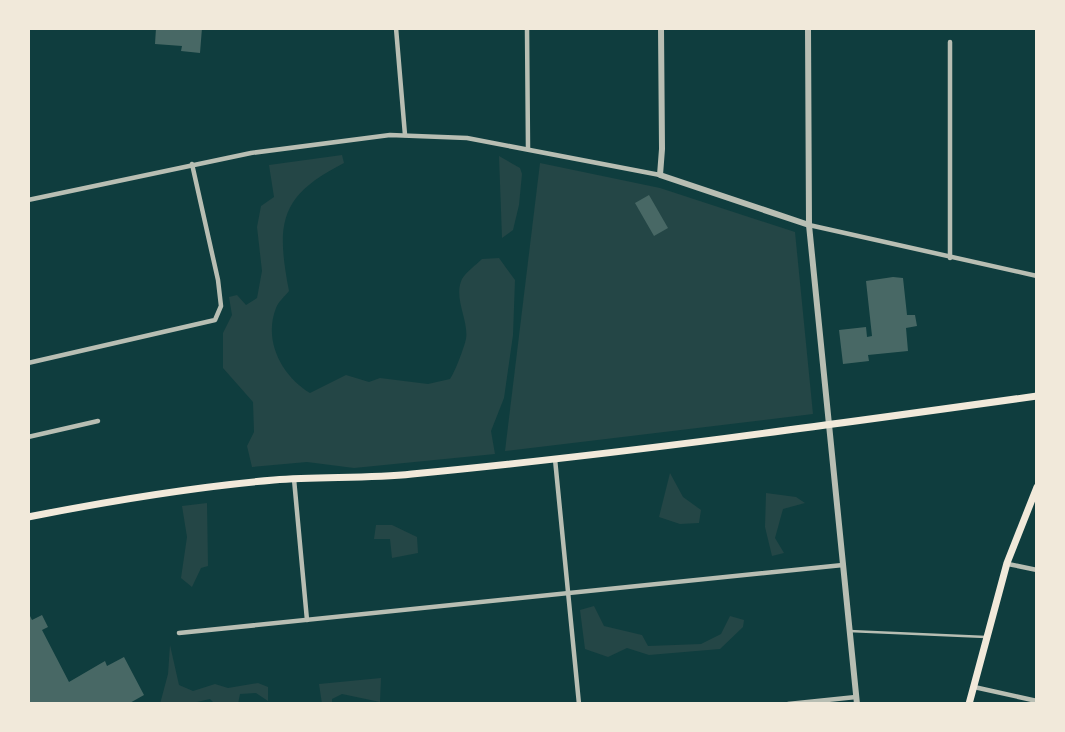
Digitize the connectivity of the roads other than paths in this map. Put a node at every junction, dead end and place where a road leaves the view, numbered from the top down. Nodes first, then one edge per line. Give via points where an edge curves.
1 (396, 28) edge
2 (527, 28) edge
3 (662, 28) edge
4 (808, 28) edge
5 (950, 42) dead end
6 (405, 135) junction
7 (528, 148) junction
8 (192, 164) junction
9 (660, 175) junction
10 (28, 200) edge
11 (809, 225) junction
12 (950, 258) junction
13 (1037, 276) edge
14 (28, 363) edge
15 (1037, 396) edge
16 (98, 421) dead end
17 (829, 426) junction
18 (28, 437) edge
19 (555, 459) junction
20 (294, 479) junction
21 (1037, 486) edge
22 (28, 517) edge
23 (1007, 563) junction
24 (843, 565) junction
25 (1037, 570) edge
26 (568, 593) junction
27 (307, 620) junction
28 (849, 631) junction
29 (179, 633) dead end
30 (987, 637) junction
31 (973, 687) junction
32 (856, 701) edge
33 (1037, 701) edge
34 (579, 704) edge
35 (788, 704) edge
36 (969, 704) edge

1 - 6 street
2 - 7 street
3 - 9 street
4 - 11 street
5 - 12 street
6 - 7 street via 467,138
6 - 8 street
7 - 9 street
8 - 10 street
8 - 14 street via 221,299 215,320
9 - 11 street
11 - 12 street
11 - 17 street
12 - 13 street
15 - 17 main road
16 - 18 street
17 - 19 main road
17 - 24 street
19 - 20 main road via 396,476
19 - 26 street
20 - 22 main road via 115,501
20 - 27 street
21 - 23 main road
23 - 25 street
23 - 30 main road
24 - 26 street
24 - 28 street
26 - 27 street
26 - 34 street
27 - 29 street
28 - 30 lane
28 - 32 street
30 - 31 main road
31 - 33 street
31 - 36 main road
32 - 35 street

